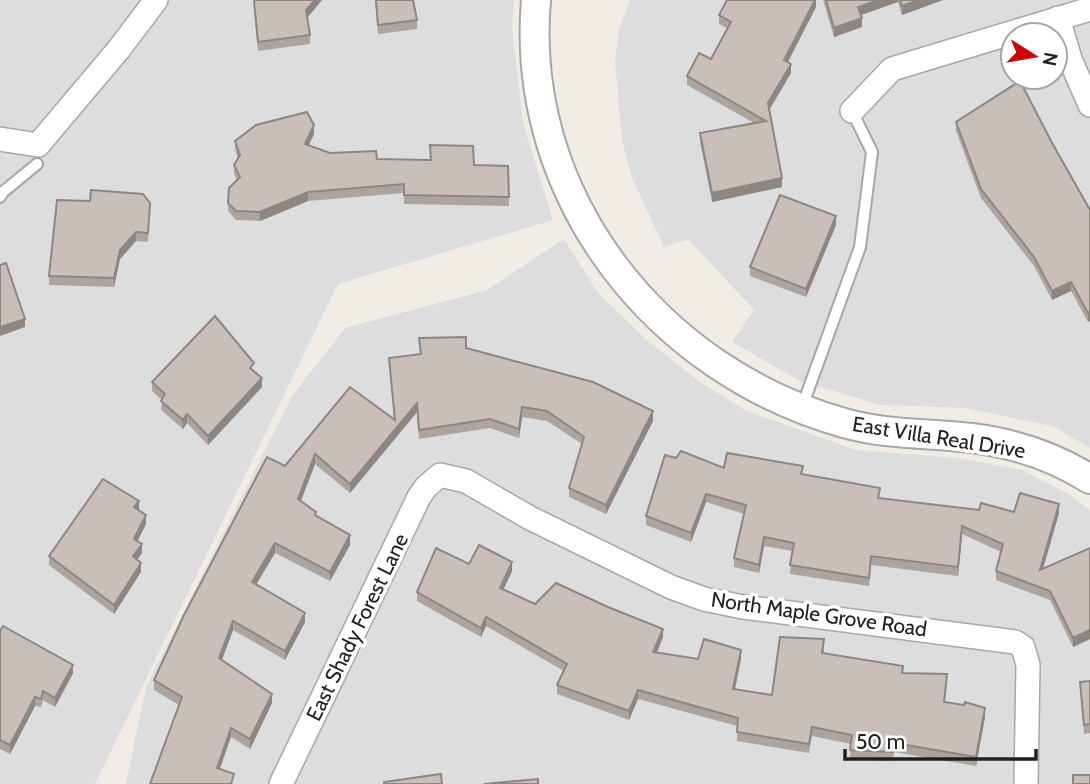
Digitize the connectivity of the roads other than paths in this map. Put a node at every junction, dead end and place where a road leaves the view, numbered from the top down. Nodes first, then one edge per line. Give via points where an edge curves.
1 (156, 0) edge
2 (536, 0) edge
3 (1090, 9) edge
4 (1058, 18) junction
5 (1090, 105) edge
6 (852, 111) joint
7 (0, 139) edge
8 (38, 155) junction
9 (0, 198) edge
10 (802, 410) junction
11 (1088, 472) edge
12 (440, 475) joint
13 (281, 784) edge
14 (1026, 784) edge

1 - 8 street
2 - 10 street, East Villa Real Drive via 537,72 550,136 572,197 606,255 643,302 701,355 732,376
3 - 4 street
4 - 5 street
4 - 6 street via 892,69
6 - 10 lane via 872,152 860,247
7 - 8 street
8 - 9 lane
10 - 11 street, East Villa Real Drive via 894,433 1000,443
12 - 13 street, East Shady Forest Lane via 419,498
12 - 14 street, North Maple Grove Road via 466,481 530,518 704,599 1015,642 1023,647 1028,666

